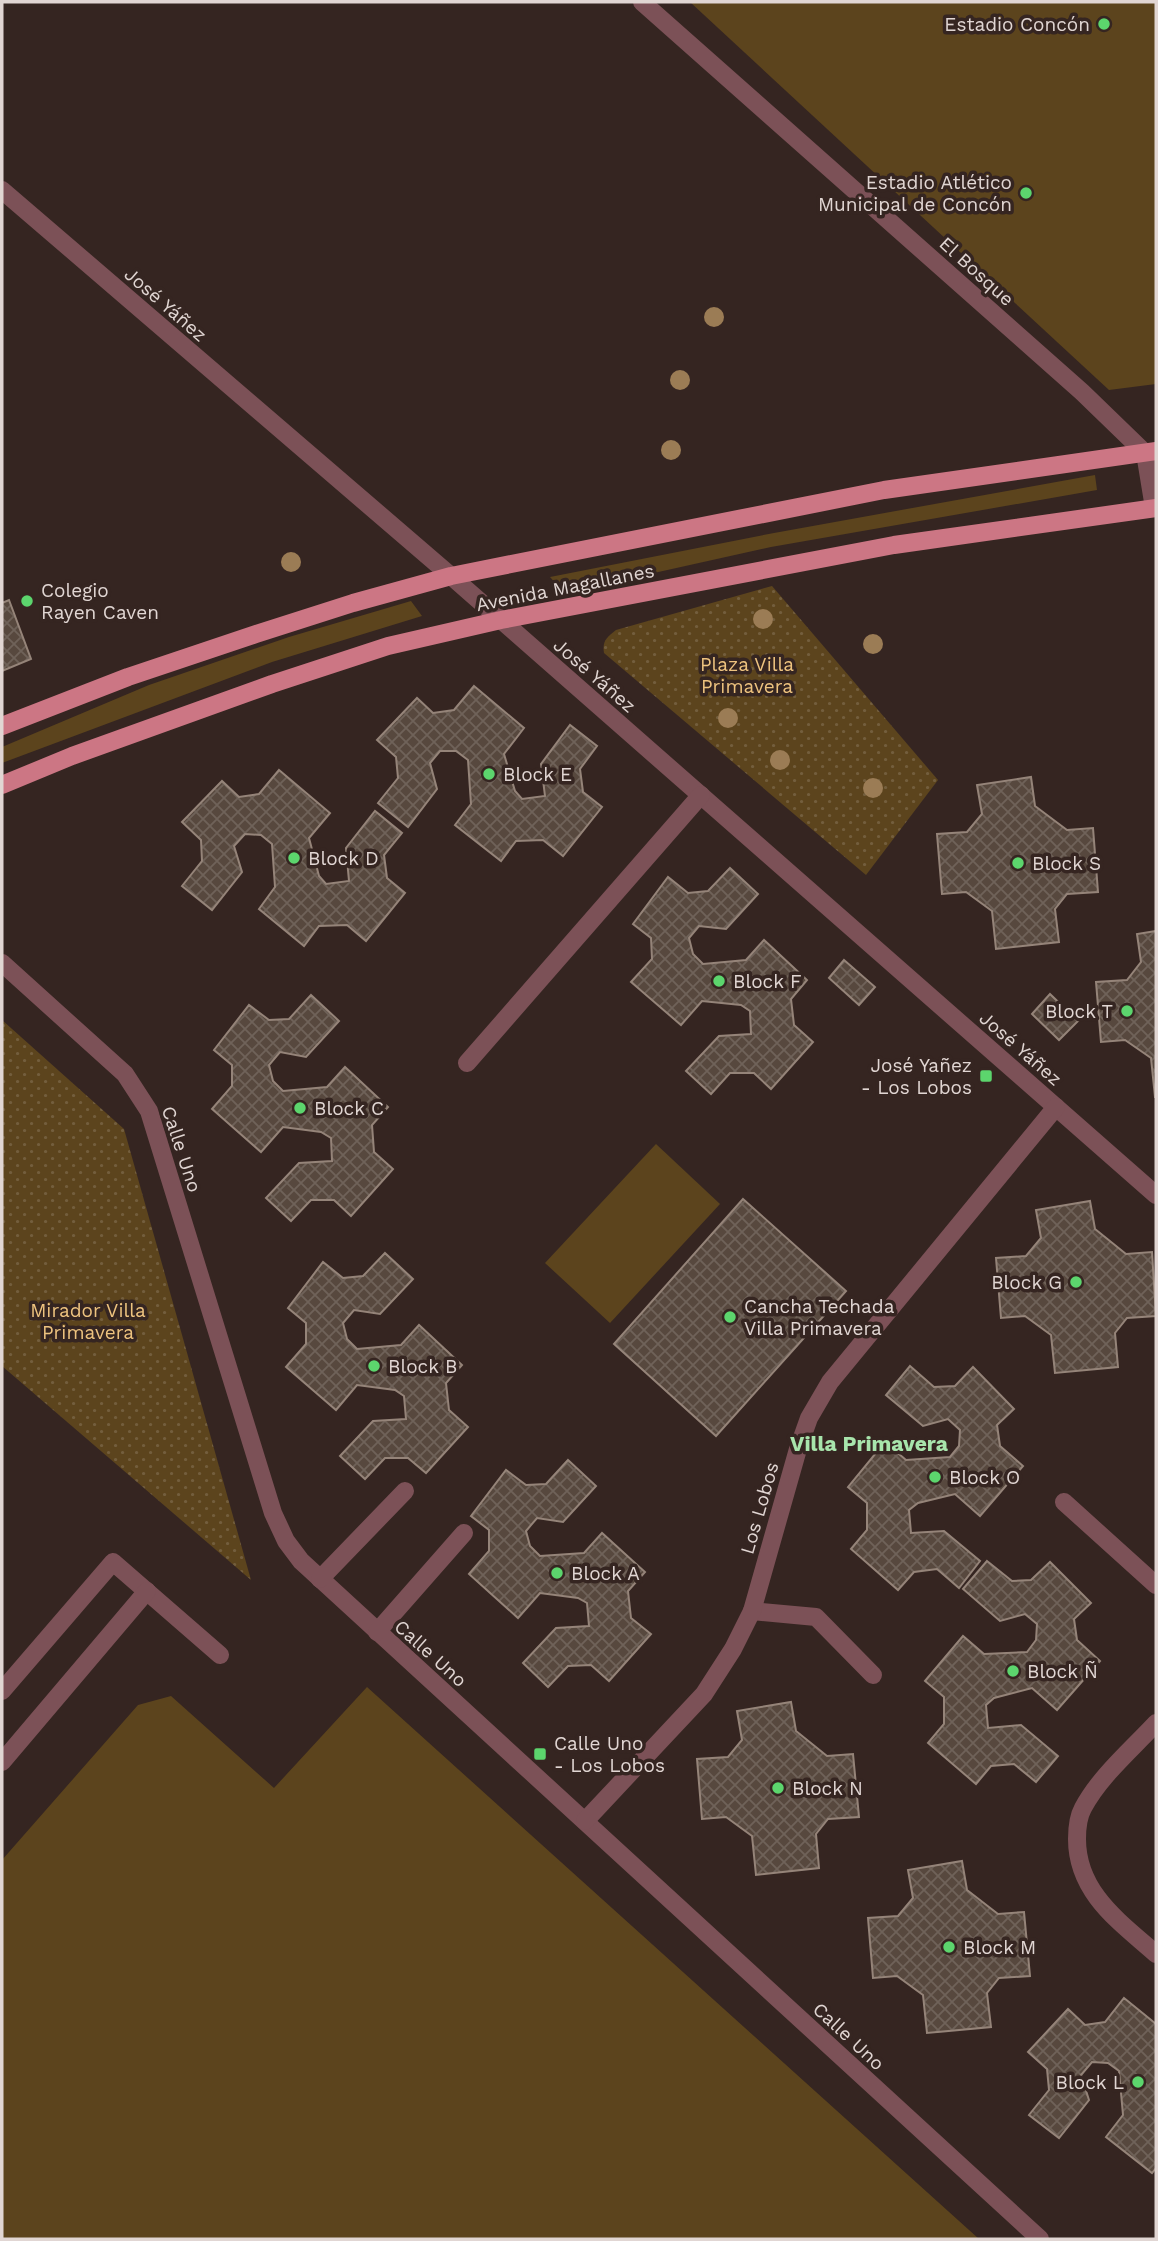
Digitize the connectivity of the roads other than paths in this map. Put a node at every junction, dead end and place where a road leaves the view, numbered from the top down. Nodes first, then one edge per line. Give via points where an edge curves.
1 (642, 2) edge
2 (2, 190) edge
3 (1151, 452) edge
4 (1155, 508) edge
5 (451, 576) junction
6 (501, 620) junction
7 (2, 726) edge
8 (2, 785) edge
9 (701, 795) junction
10 (2, 963) edge
11 (467, 1063) dead end
12 (1056, 1107) junction
13 (1156, 1195) edge
14 (405, 1491) dead end
15 (1065, 1502) dead end
16 (464, 1533) dead end
17 (320, 1579) junction
18 (1156, 1585) edge
19 (147, 1591) junction
20 (751, 1611) junction
21 (377, 1632) junction
22 (220, 1655) dead end
23 (873, 1675) dead end
24 (2, 1691) edge
25 (1156, 1723) edge
26 (2, 1762) edge
27 (585, 1821) junction
28 (1156, 1954) edge
29 (1040, 2239) edge

1 - 3 street, El Bosque
2 - 5 street, José Yáñez
3 - 4 street
3 - 5 main road, Avenida Magallanes via 884,490
4 - 6 main road, Avenida Magallanes via 894,545
5 - 6 street, José Yáñez
5 - 7 main road, Avenida Magallanes via 256,634
6 - 8 main road, Avenida Magallanes via 388,646 272,684
6 - 9 street, José Yáñez
9 - 11 street
9 - 12 street, José Yáñez
10 - 17 street, Calle Uno via 125,1074 149,1111 273,1513 286,1541
12 - 13 street, José Yáñez
12 - 20 street, Los Lobos via 830,1382 798,1449
14 - 17 street
15 - 18 street
16 - 21 street
17 - 21 street, Calle Uno
19 - 22 street
19 - 24 street via 113,1562
19 - 26 street
20 - 23 street via 816,1617
20 - 27 street, Los Lobos via 704,1693
21 - 27 street, Calle Uno
25 - 28 street via 1082,1810 1077,1852 1086,1881 1107,1910
27 - 29 street, Calle Uno

